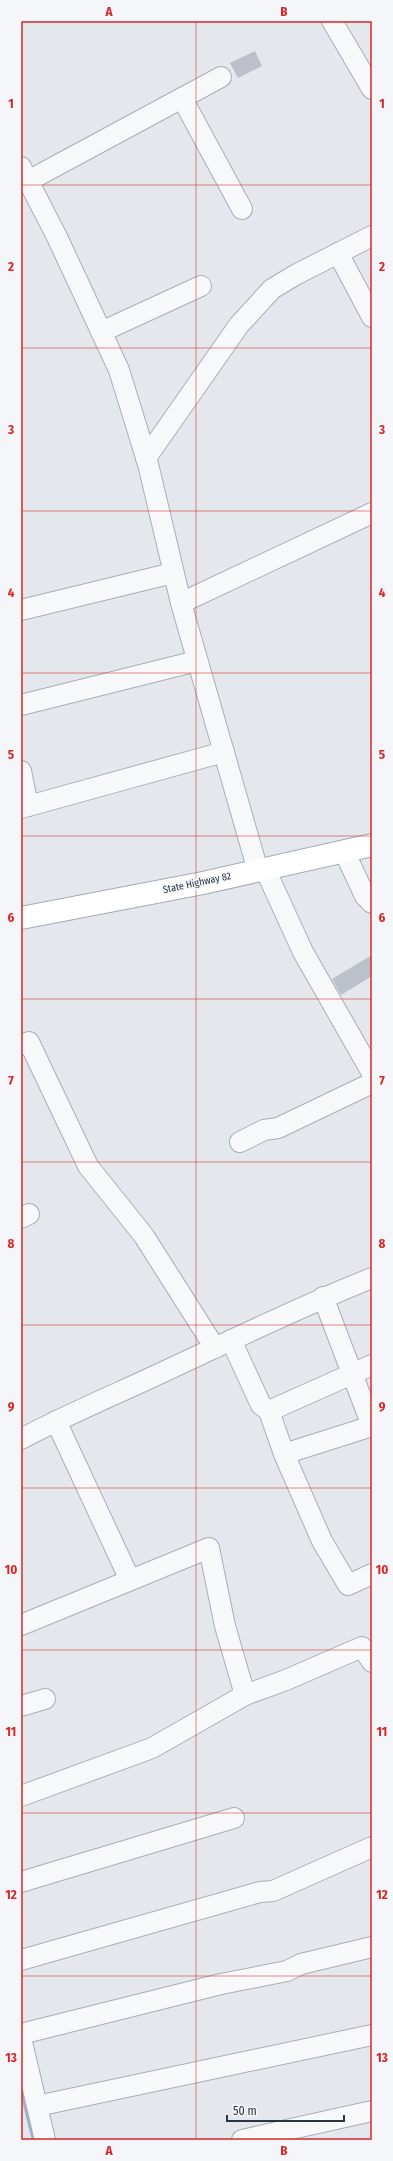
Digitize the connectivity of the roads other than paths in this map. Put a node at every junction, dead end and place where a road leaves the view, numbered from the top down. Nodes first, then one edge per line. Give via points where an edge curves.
1 (332, 21) edge
2 (221, 77) dead end
3 (372, 89) edge
4 (182, 98) junction
5 (25, 174) edge
6 (242, 209) dead end
7 (372, 236) edge
8 (338, 253) junction
9 (201, 286) dead end
10 (371, 311) edge
11 (101, 332) junction
12 (146, 458) junction
13 (372, 513) edge
14 (174, 573) junction
15 (181, 603) junction
16 (21, 610) edge
17 (198, 661) junction
18 (21, 705) edge
19 (224, 752) junction
20 (21, 770) edge
21 (25, 807) edge
22 (372, 845) edge
23 (344, 852) junction
24 (262, 870) junction
25 (372, 903) edge
26 (21, 918) edge
27 (21, 1045) edge
28 (372, 1073) edge
29 (372, 1083) edge
30 (240, 1142) dead end
31 (372, 1278) edge
32 (323, 1298) junction
33 (223, 1344) junction
34 (372, 1365) edge
35 (352, 1373) junction
36 (269, 1410) junction
37 (56, 1421) junction
38 (372, 1426) edge
39 (21, 1439) edge
40 (284, 1454) junction
41 (372, 1574) edge
42 (130, 1580) junction
43 (21, 1625) edge
44 (372, 1662) edge
45 (245, 1695) junction
46 (45, 1699) dead end
47 (21, 1706) edge
48 (21, 1796) edge
49 (234, 1818) dead end
50 (372, 1847) edge
51 (21, 1882) edge
52 (372, 1947) edge
53 (21, 1960) edge
54 (21, 2034) edge
55 (372, 2035) edge
56 (21, 2038) edge
57 (37, 2106) junction
58 (372, 2110) edge
59 (45, 2140) edge
60 (242, 2140) edge

1 - 3 street
2 - 4 street
4 - 5 street
4 - 6 street
5 - 11 street
7 - 8 street
8 - 10 street
8 - 12 street via 272,289 239,325
9 - 11 street
11 - 12 street via 119,370
12 - 14 street
13 - 15 street
14 - 15 street
14 - 16 street
15 - 17 street
17 - 18 street
17 - 19 street
19 - 21 street
19 - 24 street
20 - 21 street
22 - 23 main road, State Highway 82
23 - 24 main road, State Highway 82
23 - 25 street via 365,896
24 - 26 main road, State Highway 82
24 - 28 street via 303,952
27 - 33 street via 28,1042 88,1166 144,1236
29 - 30 street via 278,1128 264,1130
31 - 32 street
32 - 33 street
32 - 35 street
33 - 36 street via 260,1405
33 - 37 street
34 - 35 street
35 - 36 street
35 - 38 street
36 - 40 street
37 - 39 street
37 - 42 street
38 - 40 street
40 - 41 street via 322,1541 348,1585
42 - 43 street
42 - 45 street via 209,1548 225,1626
44 - 45 street via 362,1647
45 - 48 street via 152,1748
46 - 47 street
49 - 51 street
50 - 53 street via 273,1891 260,1892
52 - 54 street via 301,1964 288,1971 221,1984
55 - 57 street
56 - 57 street
57 - 59 street
58 - 60 street

